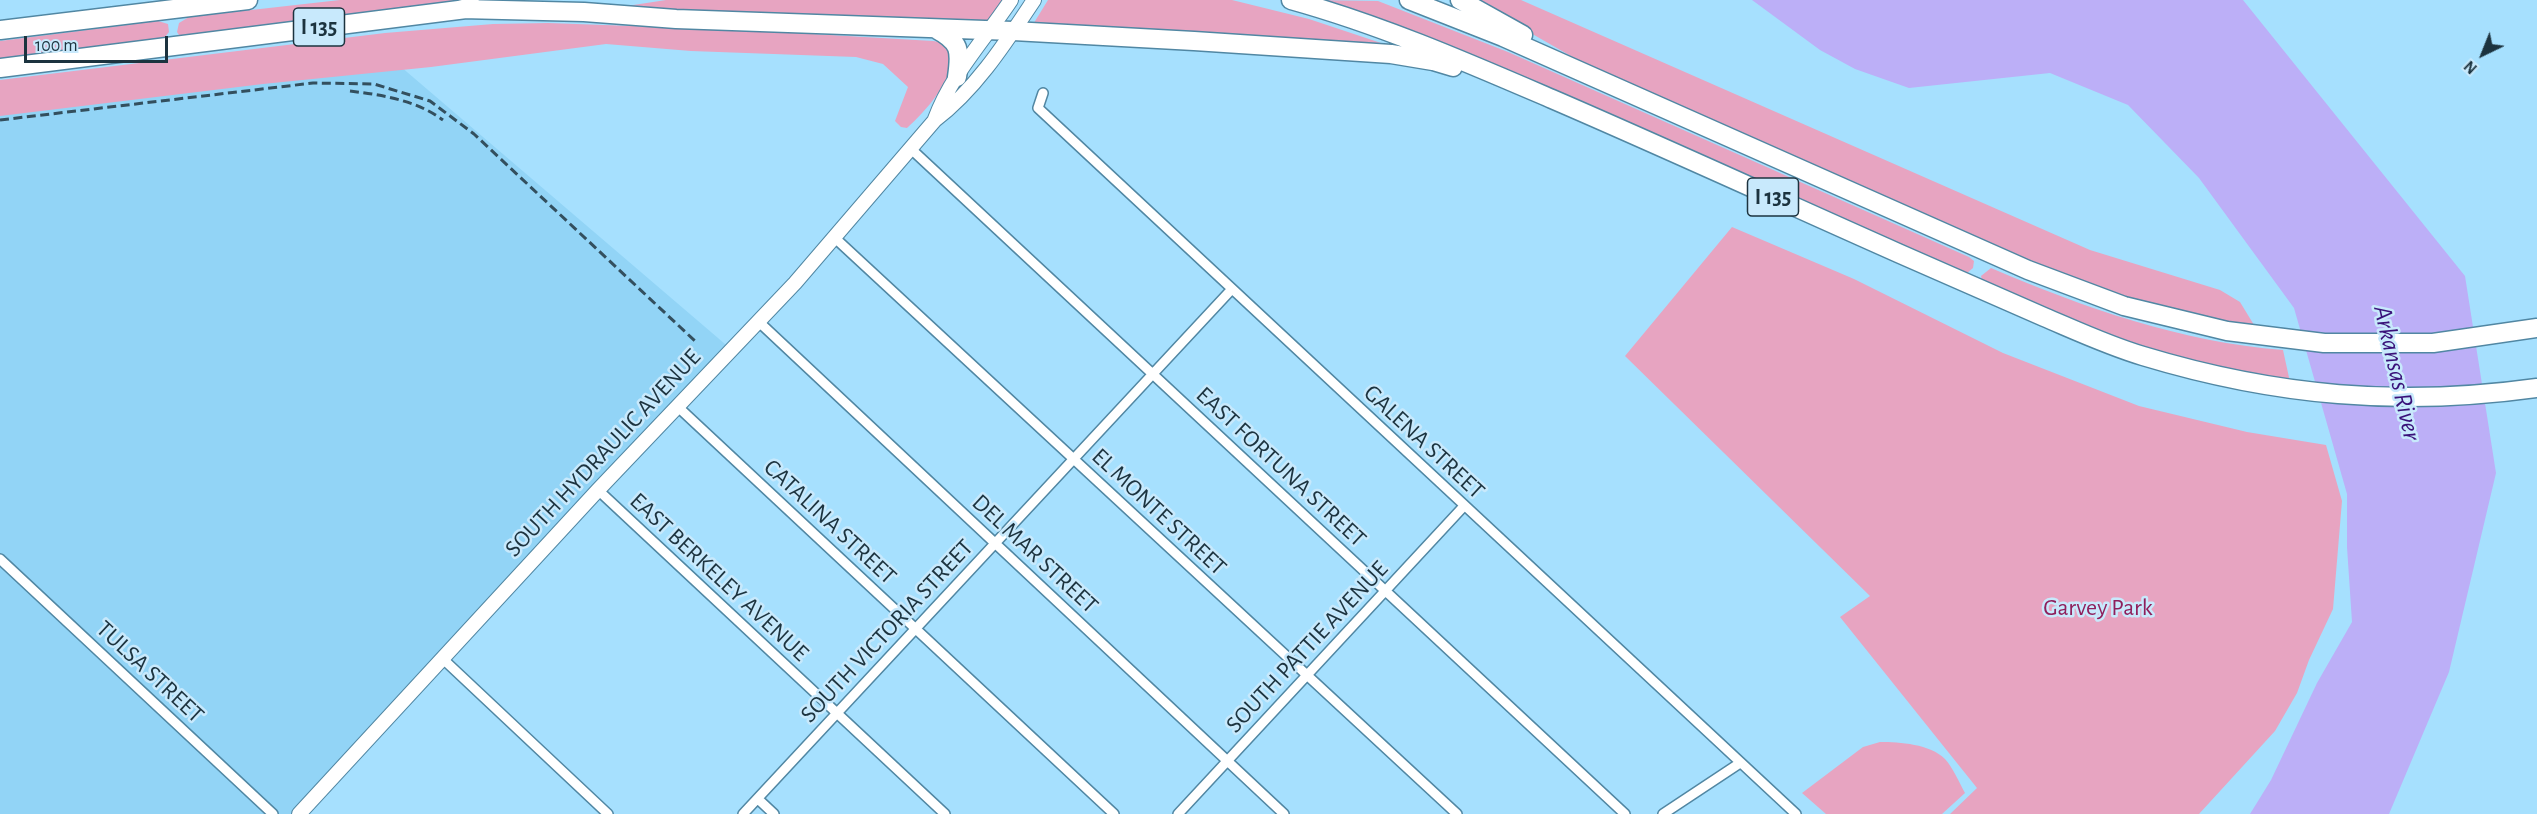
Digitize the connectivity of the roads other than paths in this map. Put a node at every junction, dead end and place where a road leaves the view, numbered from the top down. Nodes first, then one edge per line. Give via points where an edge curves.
1 (248, 0) edge
2 (548, 0) edge
3 (1011, 0) edge
4 (1034, 0) edge
5 (1291, 0) edge
6 (1409, 0) edge
7 (1460, 0) edge
8 (462, 9) junction
9 (936, 29) junction
10 (0, 30) edge
11 (991, 31) junction
12 (1013, 31) junction
13 (0, 68) edge
14 (957, 77) junction
15 (1610, 85) junction
16 (1043, 93) dead end
17 (1566, 105) junction
18 (935, 120) junction
19 (910, 148) junction
20 (835, 238) junction
21 (1231, 290) junction
22 (759, 322) junction
23 (2537, 328) edge
24 (1153, 374) junction
25 (2537, 388) edge
26 (677, 406) junction
27 (1074, 459) junction
28 (598, 490) junction
29 (1464, 506) junction
30 (996, 544) junction
31 (0, 559) edge
32 (1385, 591) junction
33 (916, 629) junction
34 (442, 659) junction
35 (1306, 676) junction
36 (837, 713) junction
37 (1227, 761) junction
38 (1740, 763) junction
39 (758, 799) junction
40 (273, 814) edge
41 (299, 814) edge
42 (608, 814) edge
43 (743, 814) edge
44 (774, 814) edge
45 (945, 814) edge
46 (1114, 814) edge
47 (1178, 814) edge
48 (1284, 814) edge
49 (1456, 814) edge
50 (1625, 814) edge
51 (1663, 814) edge
52 (1796, 814) edge

1 - 10 highway
2 - 8 highway, I 135
3 - 11 street, SOUTH HYDRAULIC AVENUE
4 - 12 street, SOUTH HYDRAULIC AVENUE
5 - 17 highway, I 135 via 1394,33
6 - 15 highway, I 135
7 - 15 highway
8 - 9 highway
8 - 13 highway, I 135
9 - 11 highway
9 - 14 highway via 951,37 957,46
11 - 12 highway
11 - 14 street, SOUTH HYDRAULIC AVENUE
12 - 17 highway via 1391,54 1433,61
12 - 18 street, SOUTH HYDRAULIC AVENUE via 953,106
14 - 18 street, SOUTH HYDRAULIC AVENUE via 942,99
15 - 23 highway, I 135 via 2082,291 2167,318 2256,336 2324,343 2433,343
16 - 21 street, GALENA STREET via 1038,108
17 - 25 highway, I 135 via 2099,341 2152,359 2258,385 2311,393 2394,399
18 - 19 street, SOUTH HYDRAULIC AVENUE
19 - 20 street, SOUTH HYDRAULIC AVENUE
19 - 24 street, EAST FORTUNA STREET
20 - 22 street, SOUTH HYDRAULIC AVENUE
20 - 27 street, EL MONTE STREET
21 - 24 street, SOUTH VICTORIA STREET
21 - 29 street, GALENA STREET
22 - 26 street, SOUTH HYDRAULIC AVENUE
22 - 30 street, DEL MAR STREET
24 - 27 street, SOUTH VICTORIA STREET
24 - 32 street, EAST FORTUNA STREET
26 - 28 street, SOUTH HYDRAULIC AVENUE
26 - 33 street, CATALINA STREET
27 - 30 street, SOUTH VICTORIA STREET
27 - 35 street, EL MONTE STREET
28 - 34 street, SOUTH HYDRAULIC AVENUE
28 - 36 street, EAST BERKELEY AVENUE
29 - 32 street, SOUTH PATTIE AVENUE
29 - 38 street, GALENA STREET
30 - 33 street, SOUTH VICTORIA STREET
30 - 37 street, DEL MAR STREET
31 - 40 street, TULSA STREET
32 - 35 street, SOUTH PATTIE AVENUE
32 - 50 street, EAST FORTUNA STREET
33 - 36 street, SOUTH VICTORIA STREET
33 - 46 street, CATALINA STREET
34 - 41 street, SOUTH HYDRAULIC AVENUE
34 - 42 street
35 - 37 street, SOUTH PATTIE AVENUE
35 - 49 street, EL MONTE STREET
36 - 39 street, SOUTH VICTORIA STREET
36 - 45 street, EAST BERKELEY AVENUE
37 - 47 street, SOUTH PATTIE AVENUE
37 - 48 street, DEL MAR STREET
38 - 51 street
38 - 52 street, GALENA STREET
39 - 43 street, SOUTH VICTORIA STREET
39 - 44 street

